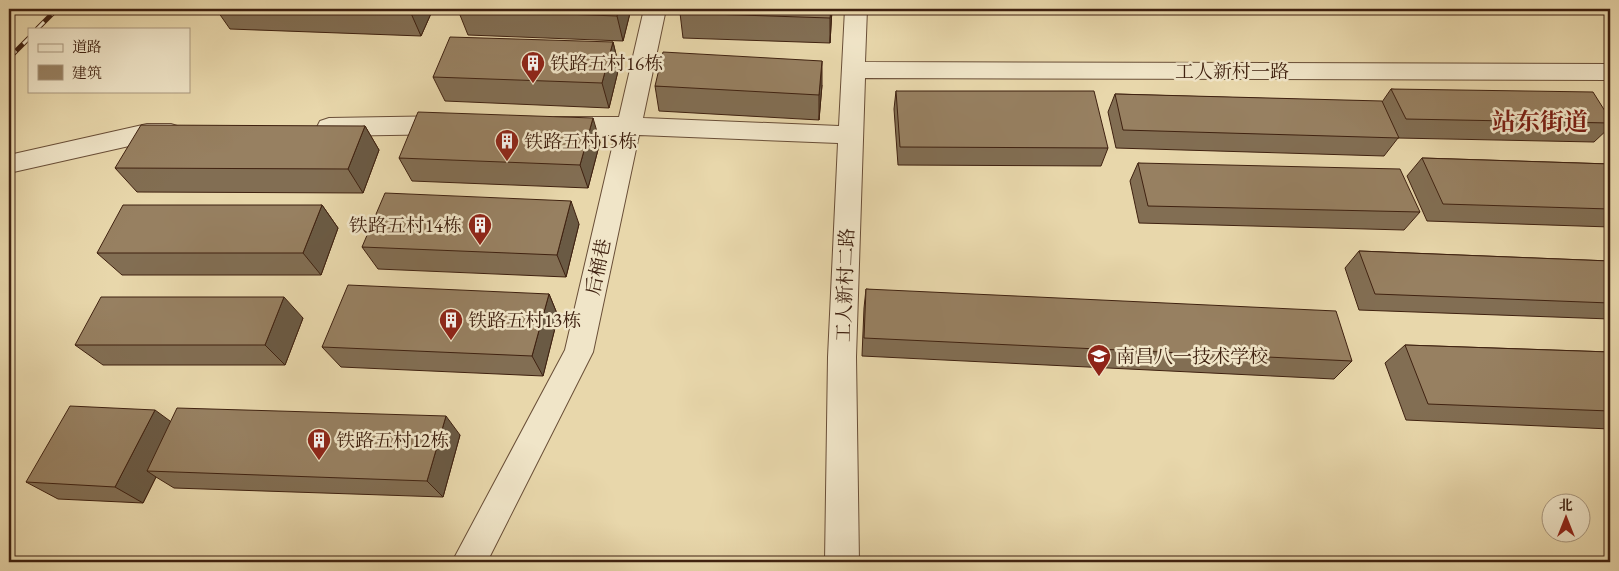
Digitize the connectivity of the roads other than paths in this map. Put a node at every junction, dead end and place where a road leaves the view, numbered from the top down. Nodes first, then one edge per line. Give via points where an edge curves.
1 (655, 9) edge
2 (856, 9) edge
3 (853, 70) junction
4 (1610, 72) edge
5 (470, 125) edge
6 (529, 126) edge
7 (629, 126) junction
8 (303, 128) edge
9 (196, 132) edge
10 (850, 135) junction
11 (9, 164) edge
12 (469, 562) edge
13 (842, 562) edge

1 - 7 street, 后桶巷
2 - 3 street, 工人新村二路
3 - 4 street, 工人新村一路
3 - 10 street, 工人新村二路
5 - 8 street
6 - 7 street
7 - 10 street
7 - 12 street, 后桶巷 via 579,352
9 - 11 street via 147,133
10 - 13 street, 工人新村二路 via 842,357

